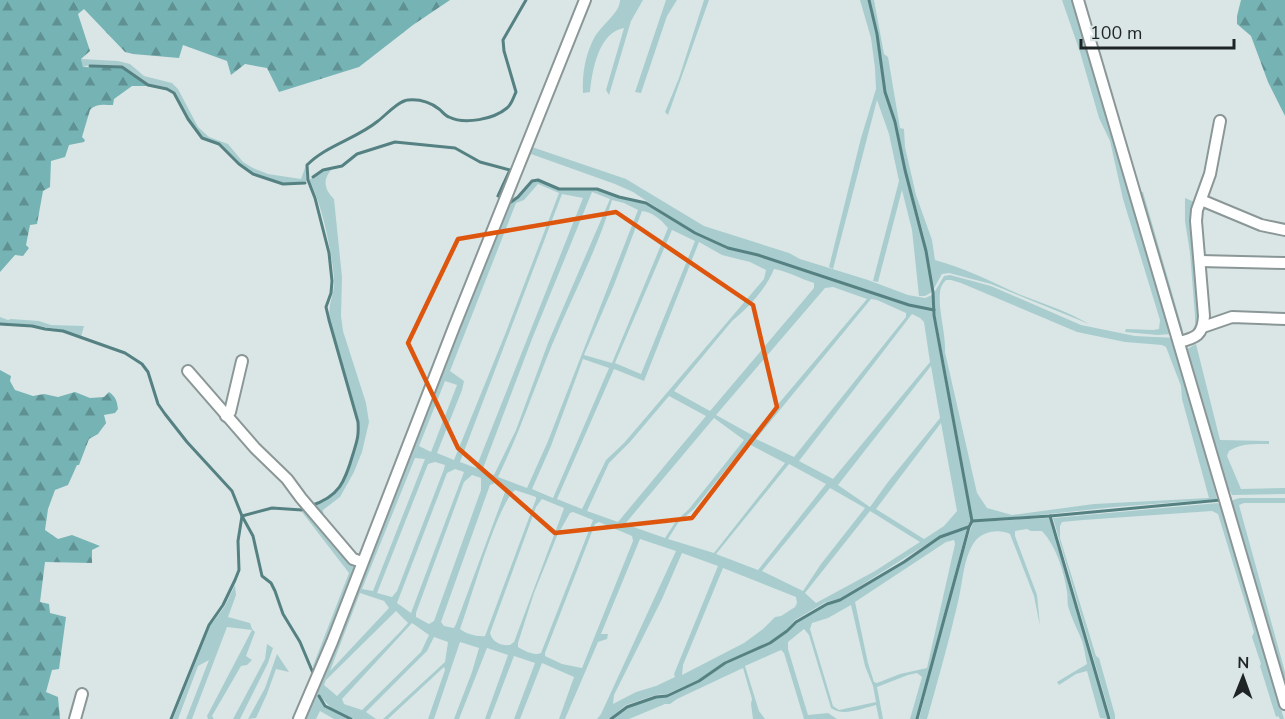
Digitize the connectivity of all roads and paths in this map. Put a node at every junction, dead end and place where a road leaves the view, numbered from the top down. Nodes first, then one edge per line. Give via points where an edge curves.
1 (585, 0) edge
2 (1078, 0) edge
3 (1220, 121) dead end
4 (1201, 200) junction
5 (1285, 230) edge
6 (1200, 261) junction
7 (1285, 263) edge
8 (1285, 318) edge
9 (1203, 327) junction
10 (1179, 342) junction
11 (242, 361) dead end
12 (188, 371) dead end
13 (226, 416) junction
14 (362, 562) junction
15 (82, 694) dead end
16 (1285, 704) edge
17 (75, 719) edge
18 (299, 719) edge

1 - 14 street
2 - 10 street
3 - 4 street
4 - 5 street via 1261,225
4 - 6 street via 1196,222
6 - 7 street
6 - 9 street
8 - 9 street via 1232,317
9 - 10 street via 1191,339
10 - 16 street
11 - 13 street
12 - 13 street
13 - 14 street via 287,479 353,559
14 - 18 street
15 - 17 street

